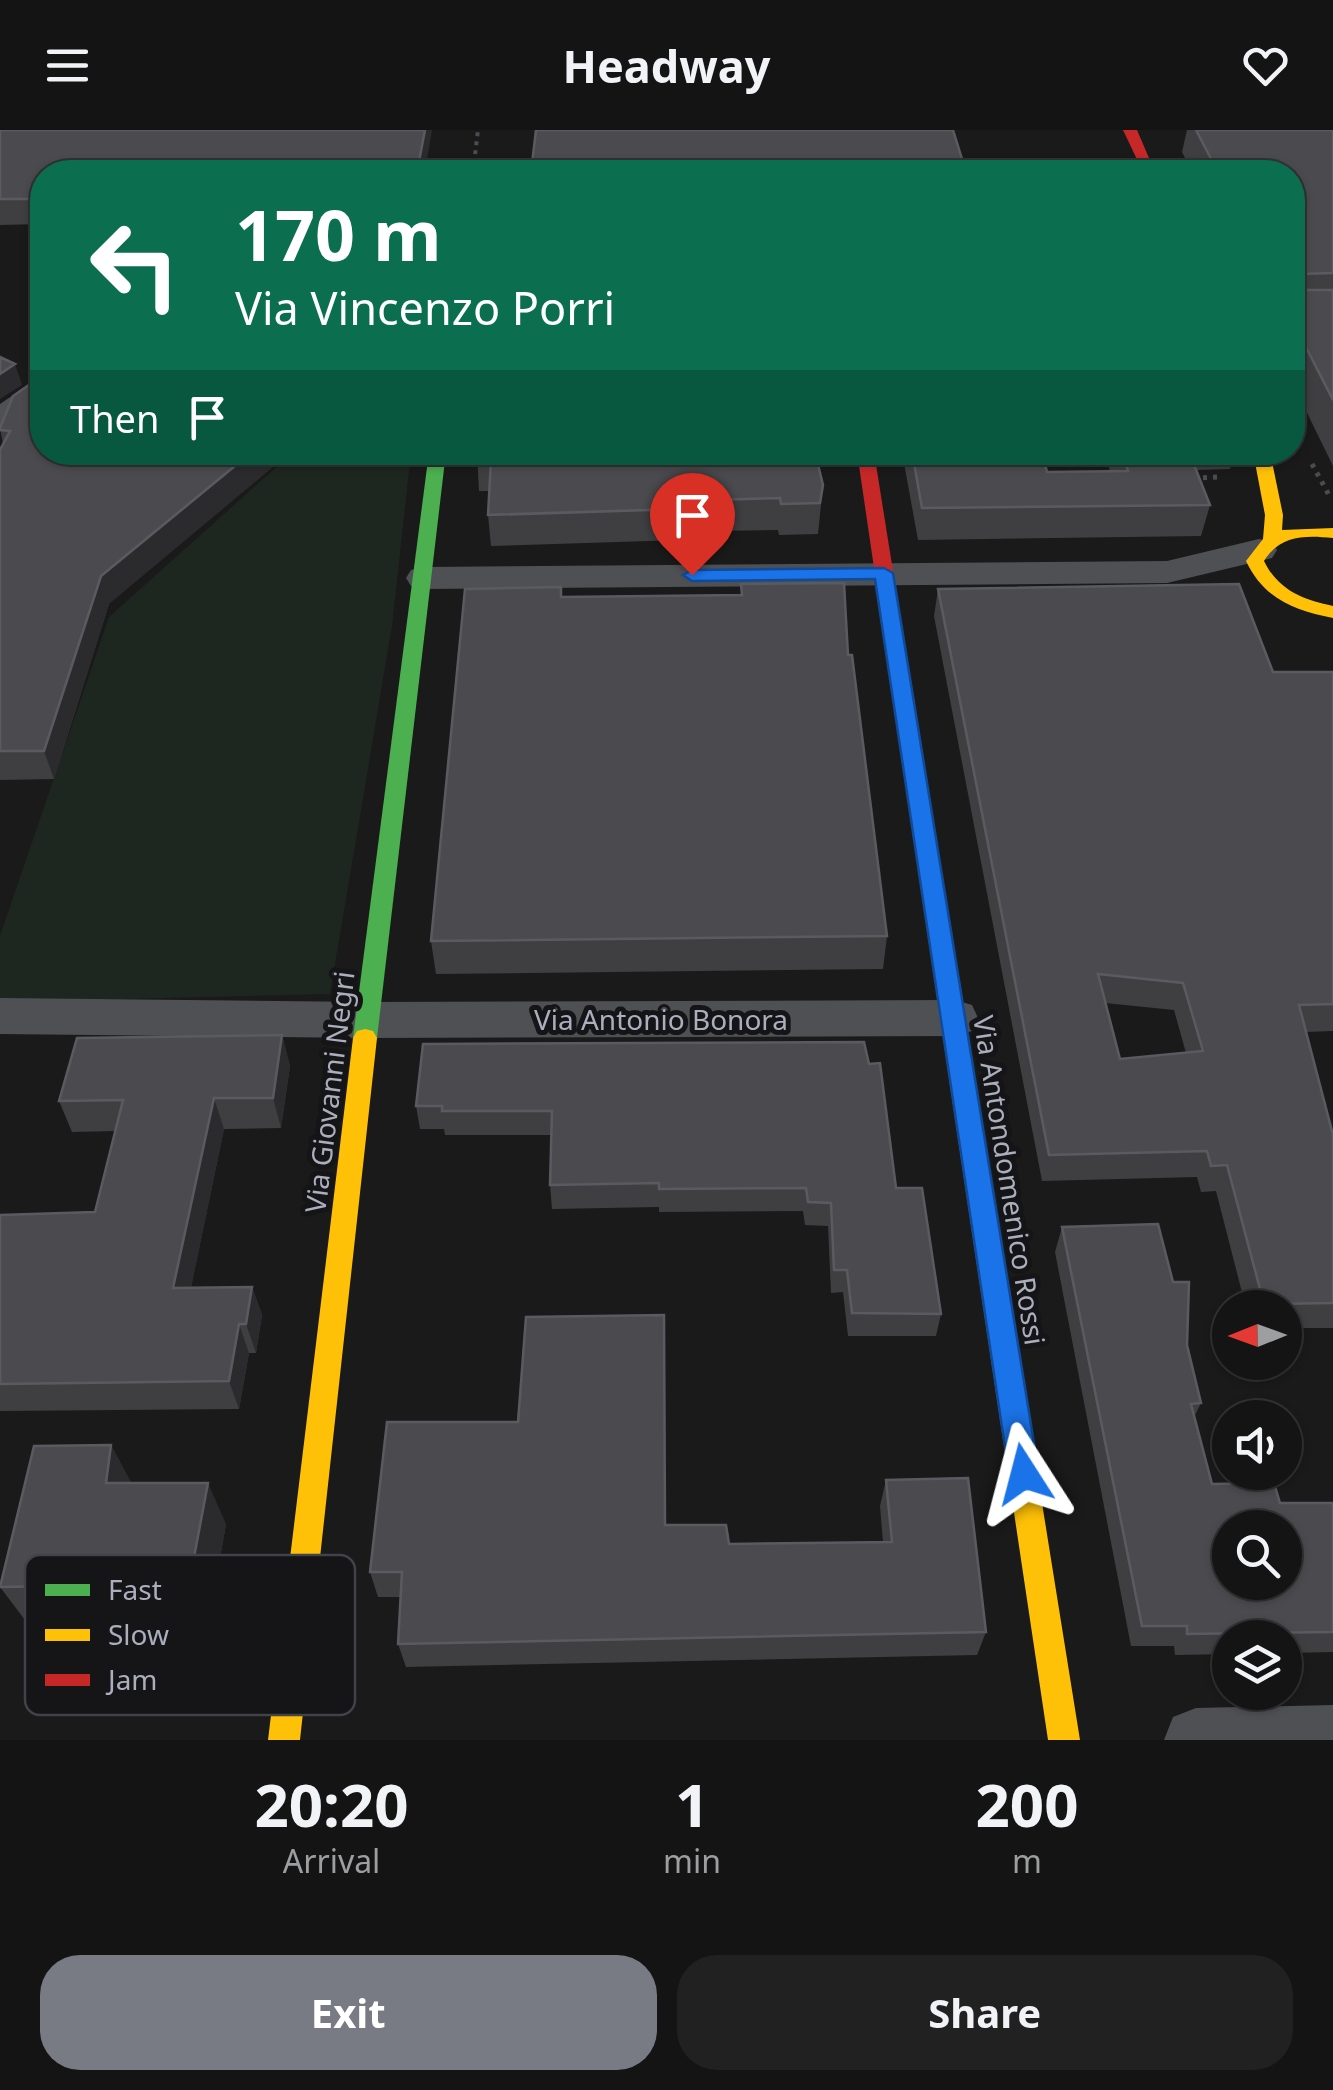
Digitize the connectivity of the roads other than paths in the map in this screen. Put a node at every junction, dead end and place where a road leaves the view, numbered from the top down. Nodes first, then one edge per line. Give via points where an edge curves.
1 (1130, 130) edge
2 (1144, 160) edge
3 (30, 398) edge
4 (0, 419) edge
5 (437, 465) edge
6 (867, 465) edge
7 (1264, 465) edge
8 (1333, 533) edge
9 (1265, 544) junction
10 (1167, 572) junction
11 (884, 573) junction
12 (424, 578) junction
13 (1289, 600) junction
14 (1330, 623) edge
15 (0, 1016) edge
16 (955, 1018) junction
17 (366, 1020) junction
18 (305, 1555) edge
19 (287, 1715) edge
20 (1333, 1737) edge
21 (284, 1740) edge
22 (1064, 1740) edge
23 (1196, 1740) edge

1 - 2 street
3 - 4 street
5 - 12 street, Via Giovanni Negri
6 - 11 street, Via Antondomenico Rossi
7 - 9 street via 1274,515
8 - 9 street via 1300,530
9 - 10 street
9 - 13 street via 1255,561 1258,573
10 - 11 street
10 - 13 street
11 - 12 street
11 - 16 street, Via Antondomenico Rossi
12 - 17 street, Via Giovanni Negri
13 - 14 street
15 - 17 street, Via Antonio Bonora
16 - 17 street, Via Antonio Bonora
16 - 22 street, Via Antondomenico Rossi
17 - 18 street, Via Giovanni Negri
19 - 21 street, Via Giovanni Negri
20 - 23 street

